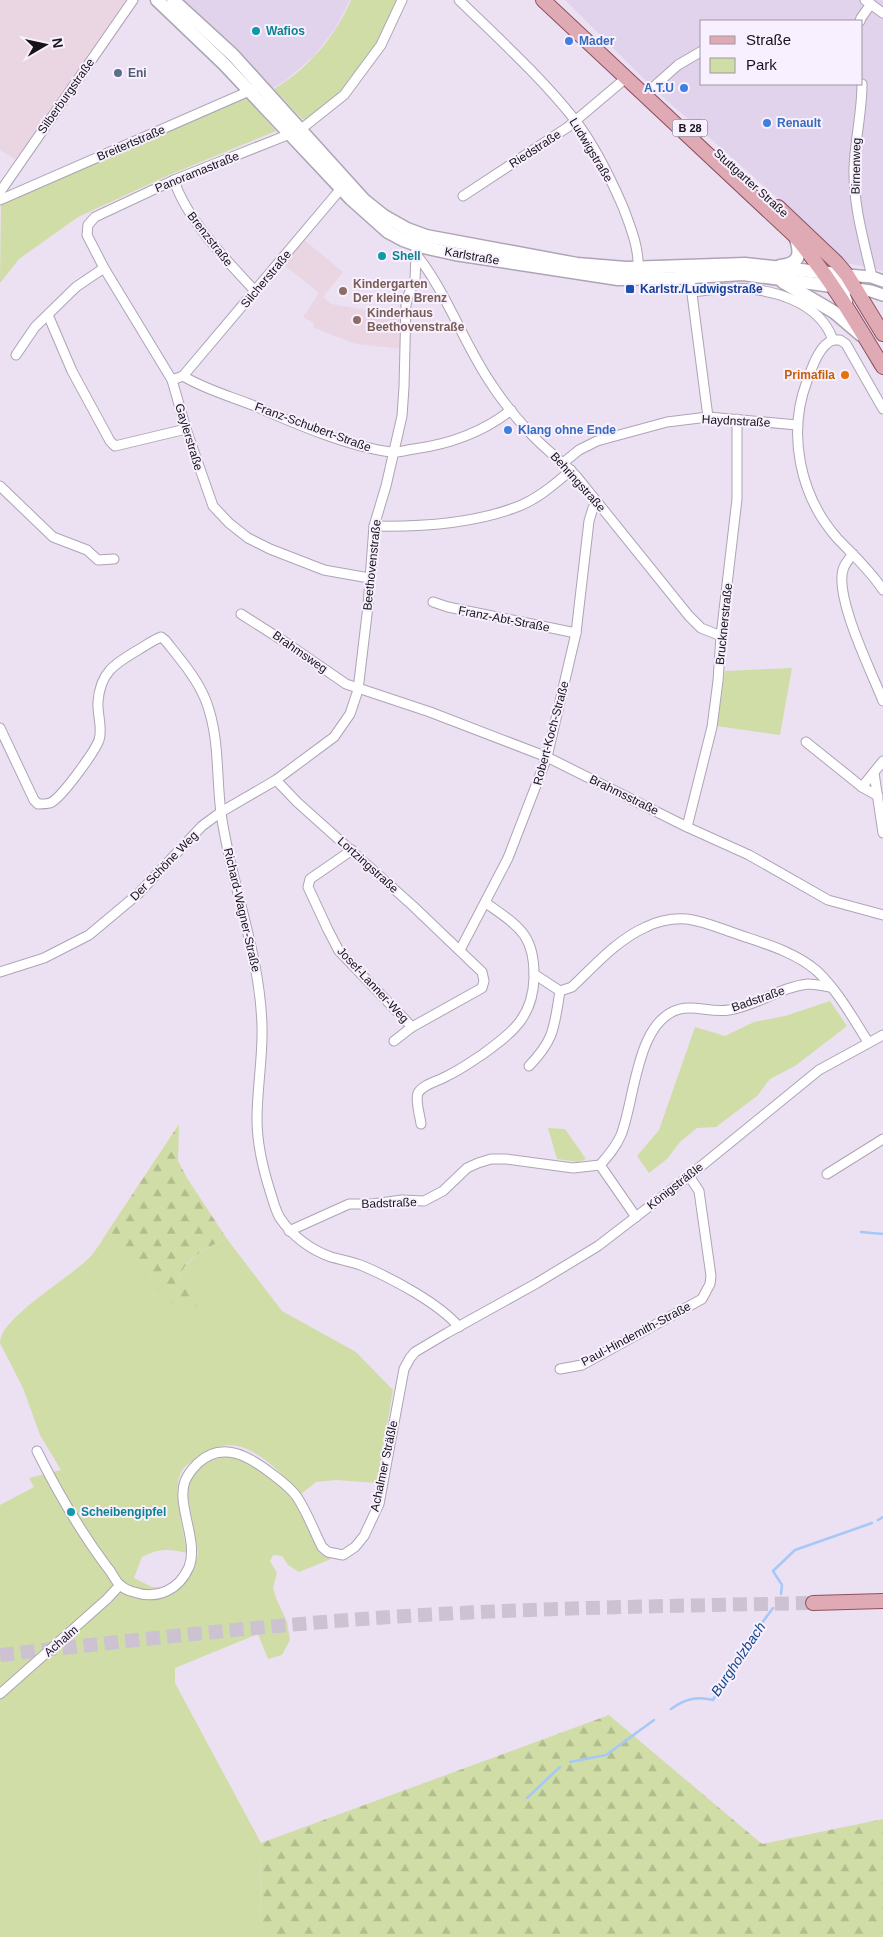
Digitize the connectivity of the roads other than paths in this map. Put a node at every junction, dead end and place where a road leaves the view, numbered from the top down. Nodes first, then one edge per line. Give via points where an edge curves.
1 (133, 0) edge
2 (157, 0) edge
3 (173, 0) edge
4 (402, 0) edge
5 (459, 0) edge
6 (543, 0) edge
7 (555, 0) edge
8 (868, 2) edge
9 (883, 13) edge
10 (860, 20) edge
11 (700, 52) edge
12 (626, 78) junction
13 (862, 85) edge
14 (256, 88) junction
15 (650, 90) junction
16 (576, 121) junction
17 (296, 132) junction
18 (174, 180) junction
19 (345, 185) junction
20 (0, 192) edge
21 (463, 196) dead end
22 (0, 200) edge
23 (95, 217) joint
24 (795, 236) junction
25 (422, 250) junction
26 (104, 268) junction
27 (689, 272) junction
28 (774, 272) junction
29 (822, 272) junction
30 (637, 274) junction
31 (841, 279) junction
32 (877, 279) edge
33 (256, 292) junction
34 (692, 292) junction
35 (883, 295) edge
36 (48, 315) junction
37 (883, 334) edge
38 (833, 340) junction
39 (867, 340) junction
40 (16, 355) dead end
41 (883, 367) edge
42 (183, 376) junction
43 (172, 380) junction
44 (883, 409) edge
45 (512, 410) junction
46 (708, 418) junction
47 (737, 419) junction
48 (797, 425) junction
49 (186, 429) junction
50 (393, 453) junction
51 (563, 463) junction
52 (571, 470) junction
53 (0, 486) edge
54 (598, 502) junction
55 (374, 526) junction
56 (852, 554) junction
57 (114, 559) dead end
58 (369, 578) junction
59 (883, 590) edge
60 (433, 602) dead end
61 (241, 614) dead end
62 (576, 633) junction
63 (721, 636) junction
64 (358, 690) junction
65 (883, 701) edge
66 (0, 728) edge
67 (806, 742) dead end
68 (547, 757) junction
69 (883, 761) edge
70 (874, 773) junction
71 (276, 780) junction
72 (862, 787) junction
73 (878, 796) junction
74 (221, 812) junction
75 (687, 827) junction
76 (883, 833) edge
77 (352, 850) junction
78 (486, 903) junction
79 (883, 915) edge
80 (460, 950) junction
81 (0, 972) edge
82 (534, 974) junction
83 (830, 986) junction
84 (560, 992) junction
85 (412, 1028) junction
86 (883, 1035) edge
87 (394, 1041) dead end
88 (868, 1042) junction
89 (529, 1066) dead end
90 (421, 1124) dead end
91 (883, 1139) edge
92 (600, 1165) junction
93 (827, 1174) dead end
94 (689, 1176) junction
95 (636, 1217) junction
96 (289, 1231) junction
97 (459, 1326) junction
98 (560, 1369) dead end
99 (37, 1451) dead end
100 (120, 1586) junction
101 (883, 1601) edge
102 (812, 1604) tunnel mouth
103 (0, 1694) edge

1 - 20 street, Silberburgstraße
2 - 14 main road, Karlstraße
3 - 14 main road, Karlstraße via 211,34
4 - 17 street, Panoramastraße via 381,45 344,95
5 - 16 street, Ludwigstraße
6 - 12 main road, Stuttgarter Straße / B 28
7 - 15 main road, Stuttgarter Straße / B 28
8 - 9 street
8 - 10 street
11 - 15 street via 672,69
12 - 16 street, Riedstraße
12 - 24 main road, Stuttgarter Straße / B 28
13 - 32 street, Birnenweg via 854,179 867,254
14 - 17 main road, Karlstraße
14 - 22 street, Breitertstraße
15 - 31 main road, Stuttgarter Straße / B 28 via 788,216
16 - 21 street, Riedstraße
16 - 30 street, Ludwigstraße via 602,162 632,229
17 - 18 street, Panoramastraße
17 - 19 main road, Karlstraße
18 - 23 street, Panoramastraße
18 - 33 street, Brenzstraße via 183,204 227,262
19 - 25 main road, Karlstraße via 384,216 407,229
19 - 25 main road, Karlstraße via 351,198 388,232
19 - 33 street, Silcherstraße
23 - 26 street, Gaylerstraße via 88,225 87,235
24 - 28 main road via 799,253 797,259
24 - 29 main road, Stuttgarter Straße / B 28
25 - 30 main road, Karlstraße via 577,264
25 - 45 street, Behringstraße via 492,384
25 - 50 street, Beethovenstraße via 406,305 402,416
26 - 36 street via 76,287
26 - 43 street, Gaylerstraße
27 - 28 main road, Karlstraße
27 - 30 main road, Karlstraße
27 - 34 street
28 - 29 main road, Karlstraße
28 - 31 main road, Karlstraße
28 - 39 main road via 834,312
29 - 31 main road, B 28
31 - 32 street
31 - 35 street
31 - 37 main road, B 28
31 - 39 main road, B 28 via 847,308
33 - 42 street, Silcherstraße
34 - 38 street via 731,288 767,291 799,302 818,315 829,328
34 - 46 street
36 - 40 street via 35,327
36 - 49 street via 80,388 115,446
38 - 44 street via 846,344
38 - 48 street via 822,348 810,373 801,397
39 - 41 main road, B 28
42 - 43 street
42 - 50 street, Franz-Schubert-Straße via 195,384 283,419 361,446
43 - 49 street, Gaylerstraße
45 - 50 street, Franz-Schubert-Straße via 461,440
45 - 51 street, Behringstraße via 533,436
46 - 47 street, Haydnstraße
46 - 51 street, Haydnstraße via 667,422 596,441
47 - 48 street, Haydnstraße
47 - 63 street, Brucknerstraße via 737,499
48 - 56 street via 805,485 812,502
49 - 58 street, Gaylerstraße via 213,506 229,523 270,549 324,570
50 - 55 street, Beethovenstraße
51 - 52 street, Behringstraße
52 - 54 street, Behringstraße
52 - 55 street via 533,499 490,515 435,524
53 - 57 street via 53,537 87,550 98,560
54 - 62 street, Robert-Koch-Straße via 589,521
54 - 63 street, Behringstraße via 689,616 701,628
55 - 58 street, Beethovenstraße
56 - 59 street
56 - 65 street via 843,568 843,598
58 - 64 street, Beethovenstraße
60 - 62 street, Franz-Abt-Straße via 448,608
61 - 64 street, Brahmsweg
62 - 68 street, Robert-Koch-Straße
63 - 75 street, Brucknerstraße via 712,727
64 - 68 street, Brahmsstraße via 430,712
64 - 71 street, Beethovenstraße via 350,714 334,737
66 - 74 street, Richard-Wagner-Straße via 34,800 38,804 50,803 69,786 99,740 97,703 101,682 110,669 158,638 165,640 188,669 206,702 218,750
67 - 72 street
68 - 75 street, Brahmsstraße
68 - 78 street, Robert-Koch-Straße via 512,849
69 - 70 street
70 - 72 street
70 - 73 street
71 - 74 street, Beethovenstraße
71 - 77 street, Lortzingstraße
72 - 73 street
73 - 76 street
74 - 81 street, Der Schöne Weg via 202,826 138,894 89,935 44,958
74 - 96 street, Richard-Wagner-Straße via 234,884 256,965 262,1026 257,1120 262,1156 279,1216
75 - 79 street, Brahmsstraße via 749,855 828,900
77 - 80 street, Lortzingstraße
77 - 85 street, Josef-Lanner-Weg via 313,877 308,887 339,951
78 - 80 street, Robert-Koch-Straße
78 - 82 street via 519,926 528,940
80 - 85 street, Lortzingstraße via 482,972 482,988
82 - 84 street
82 - 90 street via 531,1001 525,1015 507,1037 456,1072 419,1092
83 - 84 street via 806,962 784,951 707,924 674,919 647,926 630,935 572,987
83 - 88 street
83 - 92 street, Badstraße via 809,984 729,1010 681,1009 665,1016 649,1038 622,1134 614,1150
84 - 89 street via 548,1043
85 - 87 street
86 - 88 street, Königsträßle
88 - 94 street, Königsträßle via 819,1070
91 - 93 street
92 - 95 street
92 - 96 street, Badstraße via 573,1168 491,1159 467,1168 443,1191 424,1202 402,1200 349,1204
94 - 95 street, Königsträßle
94 - 98 street, Paul-Hindemith-Straße via 699,1191 711,1276 702,1299 582,1365
95 - 97 street, Königsträßle via 598,1246
96 - 97 street, Richard-Wagner-Straße via 309,1247 361,1265 430,1302
97 - 100 street, Achalmer Sträßle via 415,1352 406,1364 379,1504 355,1547 343,1555 328,1552 322,1547 296,1496 277,1478 242,1454 219,1452 199,1462 184,1483 192,1551 184,1577 175,1587 157,1595 143,1595
99 - 100 street via 71,1512
100 - 103 street, Achalm
101 - 102 main road

